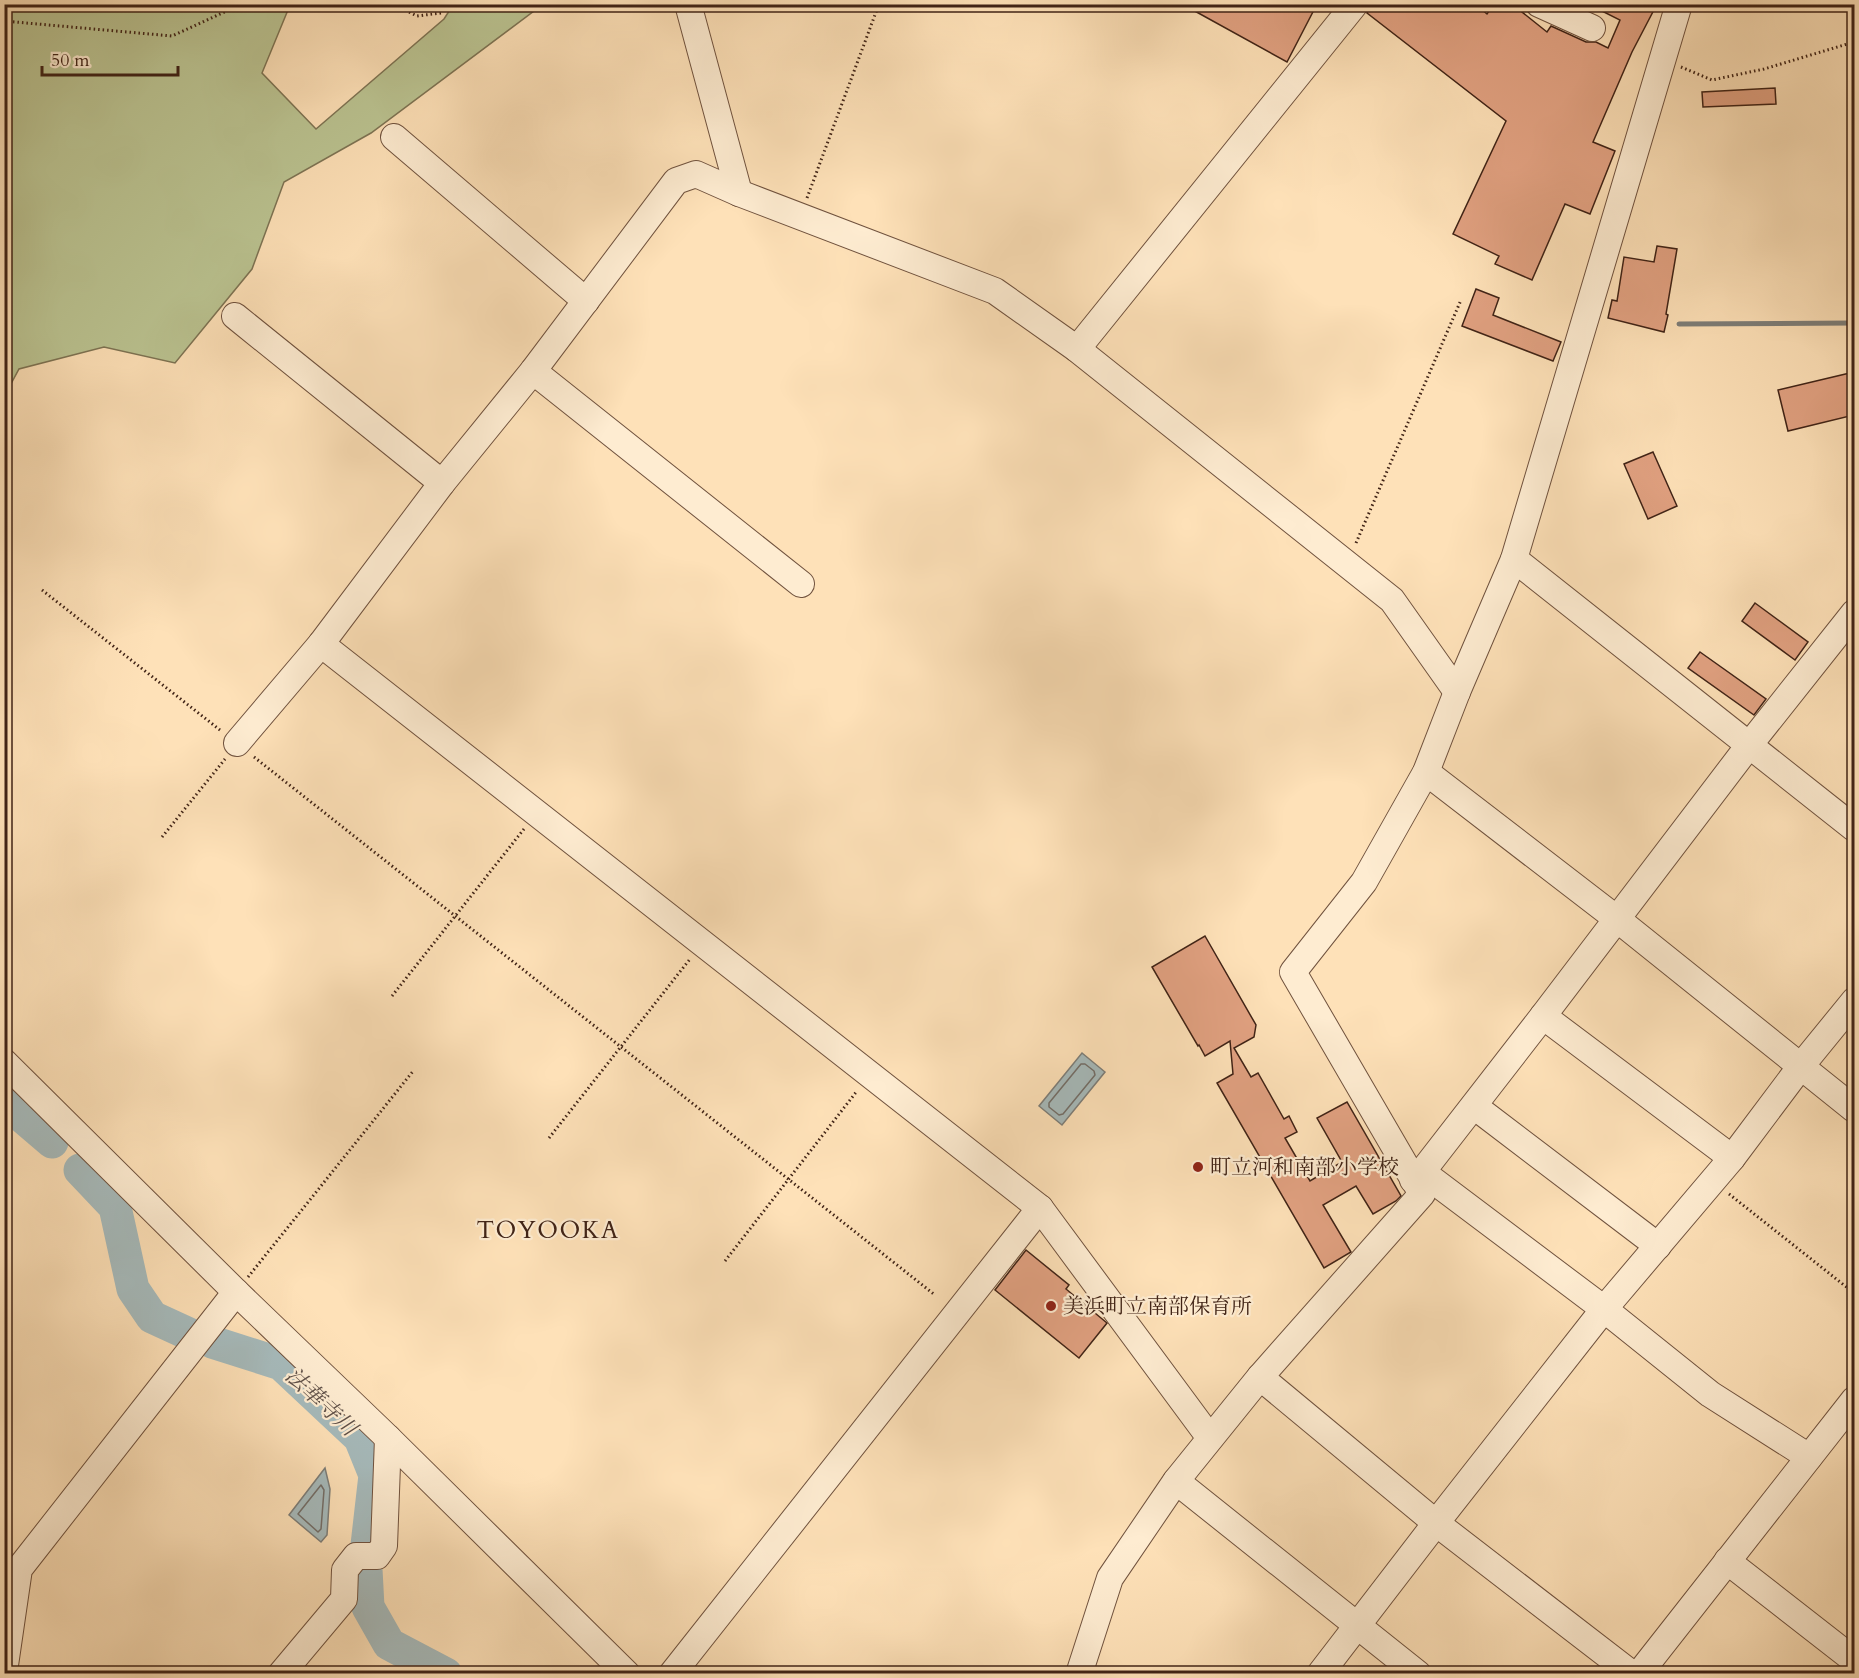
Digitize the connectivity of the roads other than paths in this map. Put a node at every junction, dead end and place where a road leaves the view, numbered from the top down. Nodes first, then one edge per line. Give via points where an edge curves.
1 (688, 4) edge
2 (1356, 4) edge
3 (1539, 4) edge
4 (1679, 4) edge
5 (1592, 28) dead end
6 (394, 137) dead end
7 (739, 193) junction
8 (586, 301) junction
9 (235, 316) dead end
10 (1077, 349) junction
11 (533, 370) junction
12 (442, 483) junction
13 (1514, 559) junction
14 (801, 584) dead end
15 (1854, 613) edge
16 (321, 644) junction
17 (1457, 692) junction
18 (237, 744) road end
19 (1750, 744) junction
20 (1426, 772) junction
21 (1854, 828) edge
22 (1617, 919) junction
23 (1854, 1001) edge
24 (1543, 1016) junction
25 (4, 1062) edge
26 (1801, 1065) junction
27 (4, 1086) edge
28 (1474, 1106) junction
29 (1854, 1109) edge
30 (77, 1152) dead end
31 (1732, 1158) junction
32 (1418, 1176) junction
33 (1040, 1209) junction
34 (1658, 1246) junction
35 (236, 1292) junction
36 (1604, 1309) junction
37 (1260, 1377) junction
38 (1854, 1400) edge
39 (388, 1437) junction
40 (1210, 1438) junction
41 (1809, 1457) junction
42 (1176, 1481) junction
43 (1436, 1523) junction
44 (1728, 1561) junction
45 (1357, 1625) junction
46 (1854, 1660) edge
47 (4, 1672) edge
48 (281, 1674) edge
49 (627, 1674) edge
50 (672, 1674) edge
51 (1079, 1674) edge
52 (1320, 1674) edge
53 (1418, 1674) edge
54 (1632, 1674) edge
55 (1639, 1674) edge

1 - 7 street
2 - 10 street
3 - 5 street
4 - 13 street
6 - 8 street
7 - 8 street via 696,174 676,181
7 - 10 street via 995,291
8 - 11 street
9 - 12 street
10 - 17 street via 1392,600
11 - 12 street
11 - 14 street
12 - 16 street
13 - 17 street
13 - 19 street
15 - 19 street
16 - 18 street
16 - 33 street
17 - 20 street
19 - 21 street
19 - 22 street
20 - 22 street
20 - 32 street via 1364,882 1293,972
22 - 24 street
22 - 26 street
23 - 26 street
24 - 28 street
24 - 31 street
25 - 35 street
26 - 29 street
26 - 31 street
27 - 30 street
28 - 32 street
28 - 34 street
31 - 34 street
32 - 36 street
32 - 37 street via 1422,1194
33 - 40 street
33 - 50 street
34 - 36 street
35 - 39 street
35 - 47 street via 19,1569
36 - 41 street via 1710,1394
36 - 43 street
37 - 40 street
37 - 43 street
38 - 41 street
39 - 48 street via 384,1546 377,1556 356,1556 345,1570 344,1599
39 - 49 street
40 - 42 street
41 - 44 street
42 - 45 street
42 - 51 street via 1110,1578
43 - 45 street
43 - 54 street
44 - 46 street
44 - 55 street
45 - 52 street
45 - 53 street

